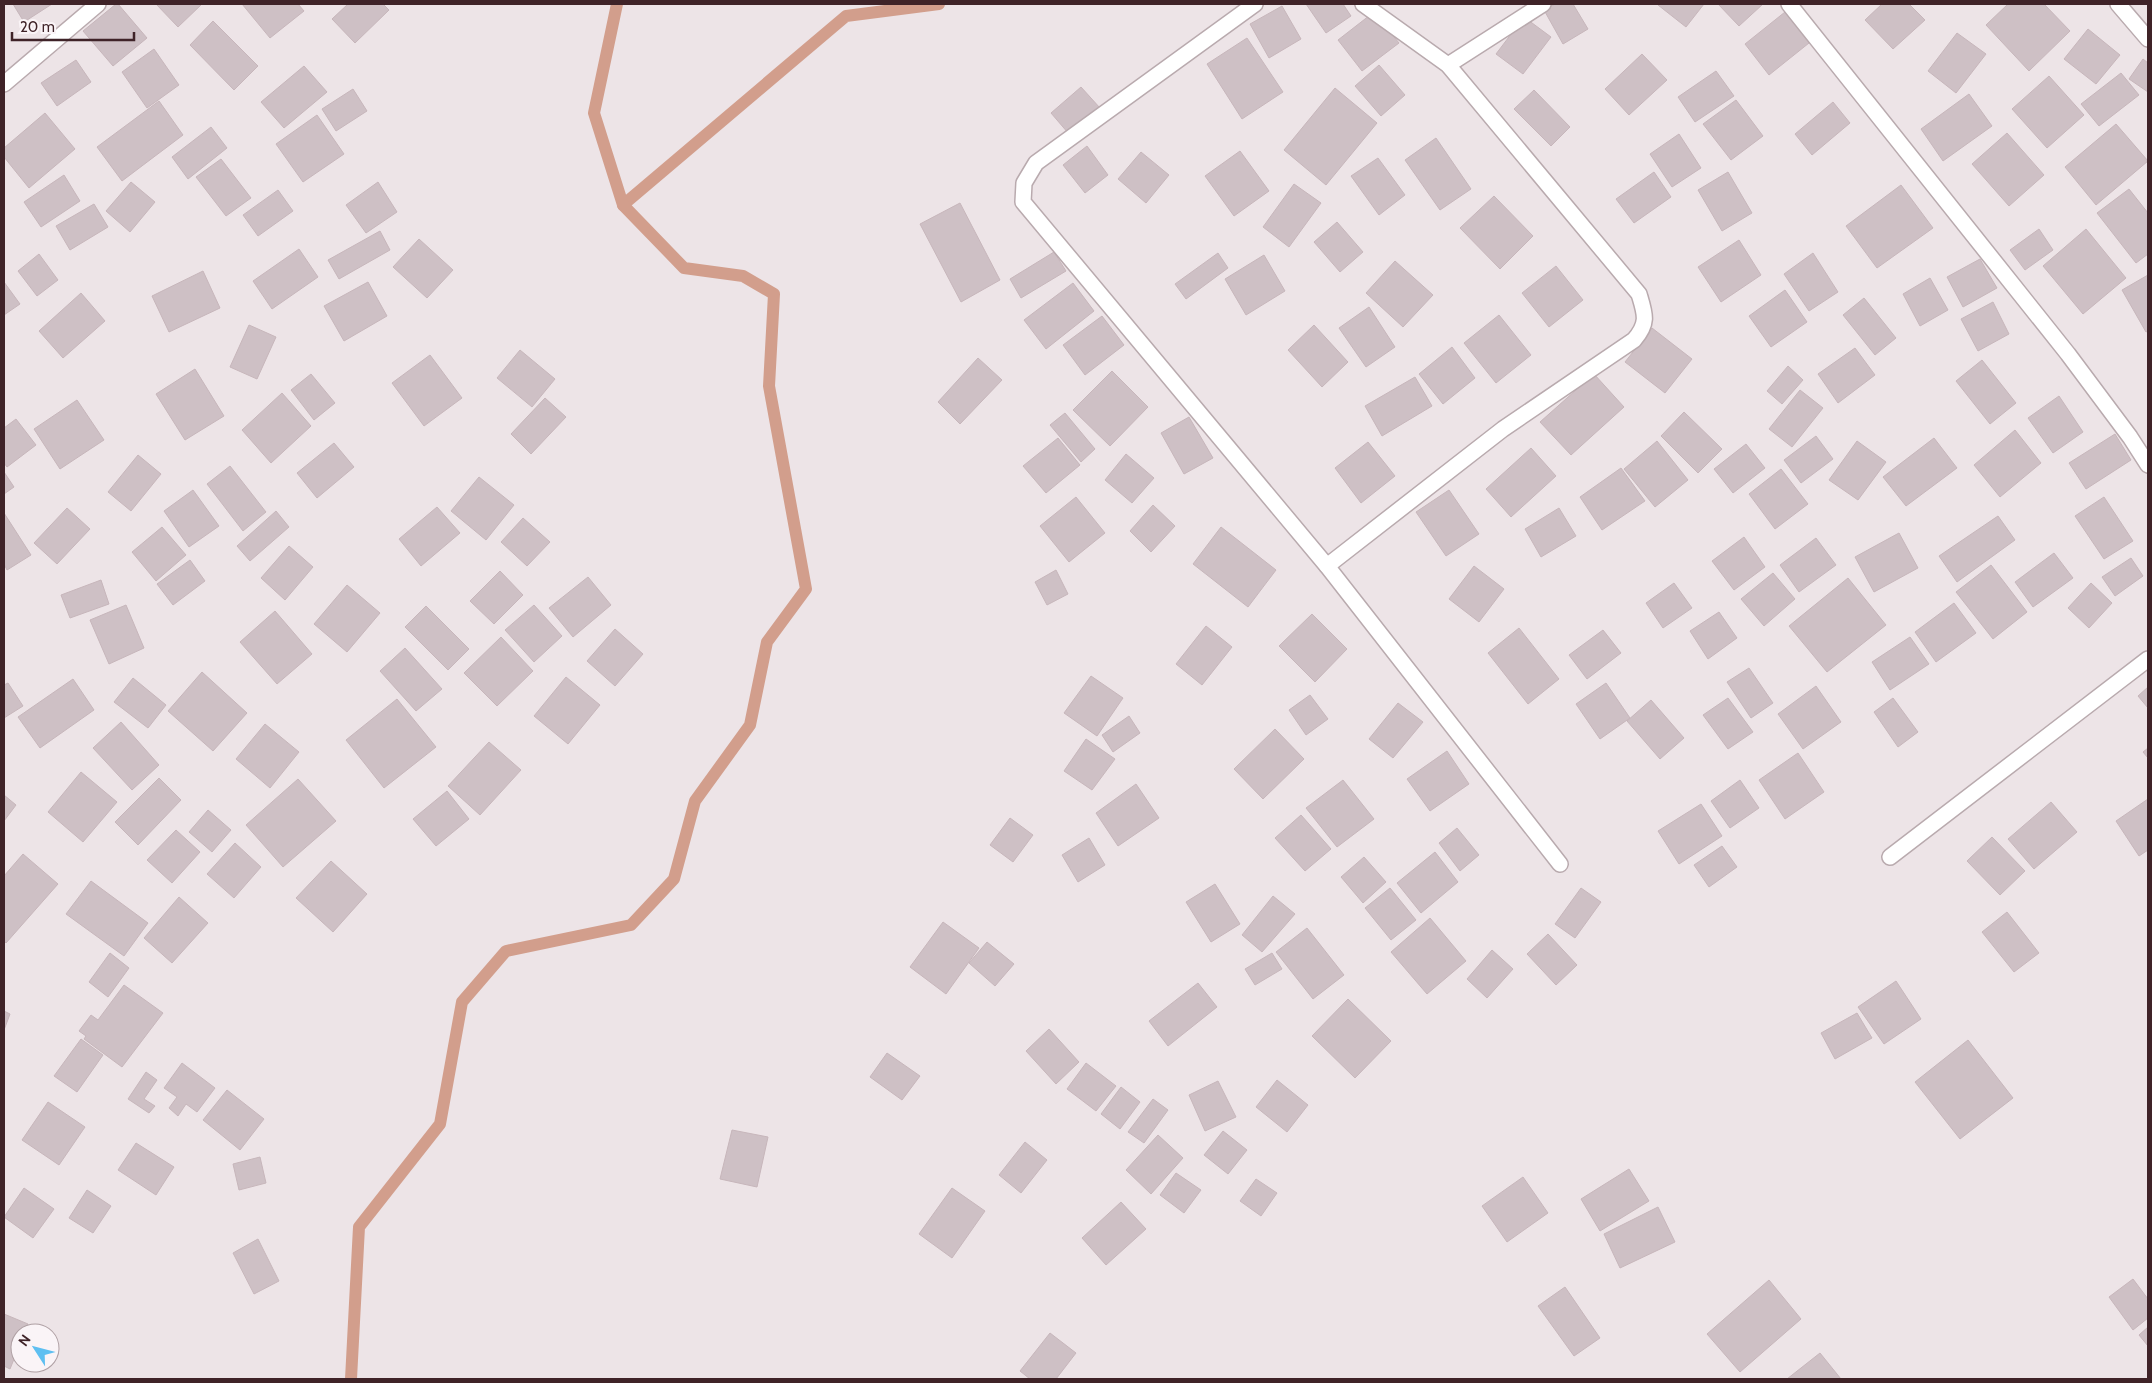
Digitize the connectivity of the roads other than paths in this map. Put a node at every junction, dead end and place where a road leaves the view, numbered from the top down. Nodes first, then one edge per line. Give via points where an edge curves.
1 (98, 4) edge
2 (1255, 4) edge
3 (1363, 4) edge
4 (1543, 4) edge
5 (1789, 4) edge
6 (2118, 4) edge
7 (2148, 39) edge
8 (1448, 65) junction
9 (4, 84) edge
10 (2148, 465) edge
11 (1327, 566) junction
12 (2148, 659) edge
13 (1890, 857) dead end
14 (1560, 864) dead end

1 - 9 street
2 - 11 street via 1036,163 1024,183 1023,202
3 - 8 street
4 - 8 street
5 - 10 street via 2068,354
6 - 7 street
8 - 11 street via 1639,294 1645,314 1643,329 1623,348 1503,429
11 - 14 street
12 - 13 street

